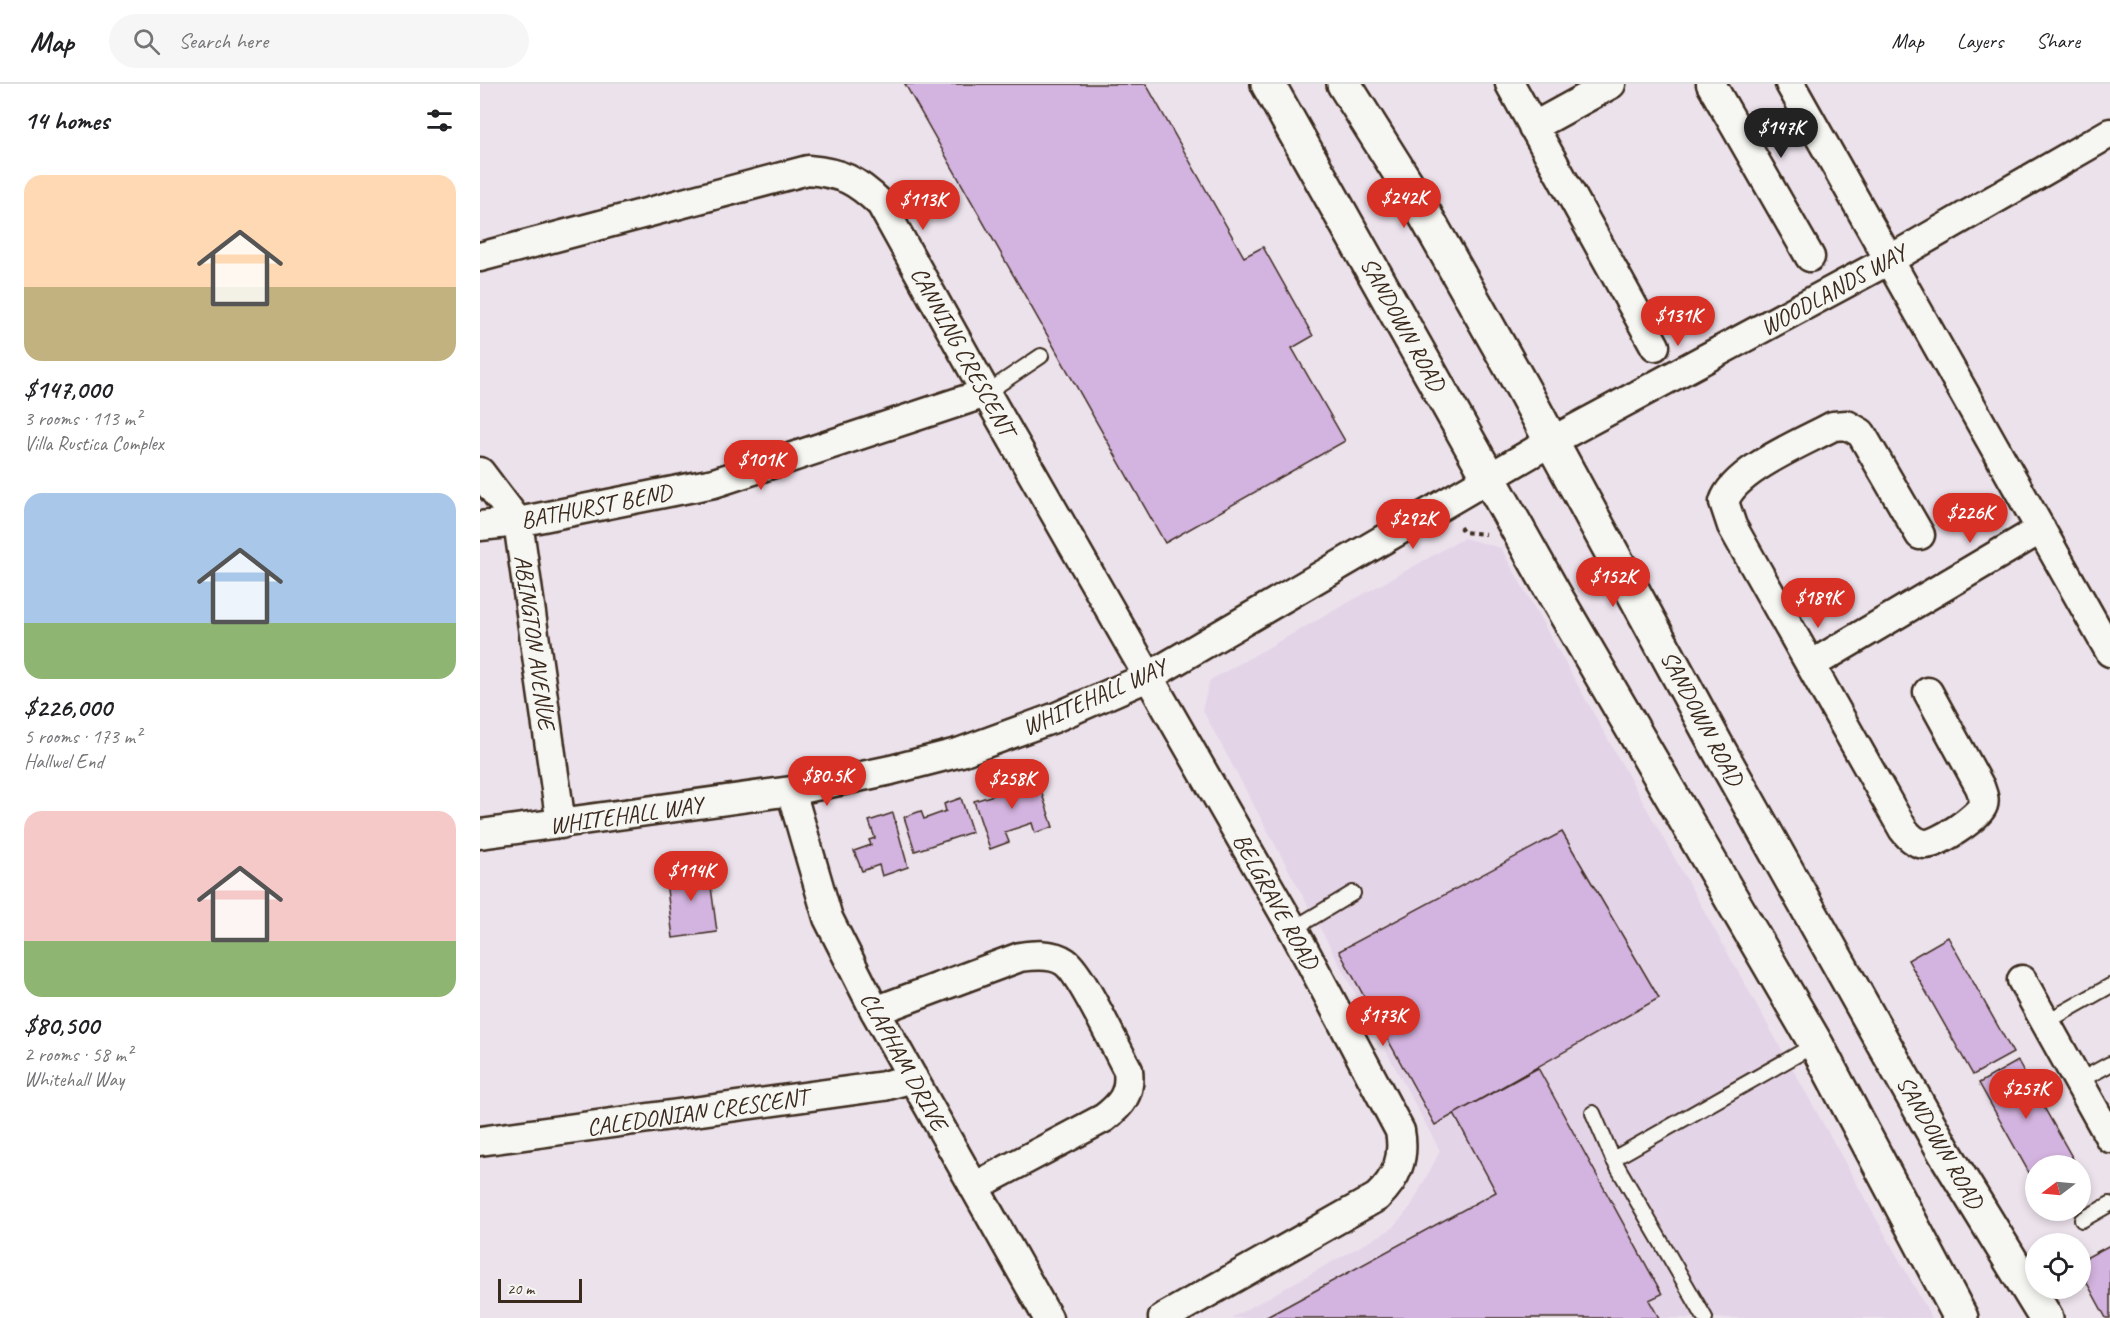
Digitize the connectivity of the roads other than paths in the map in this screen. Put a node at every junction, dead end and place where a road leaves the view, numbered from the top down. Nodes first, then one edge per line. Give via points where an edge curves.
1 (1268, 84) edge
2 (1344, 84) edge
3 (1510, 84) edge
4 (1611, 84) edge
5 (1711, 84) edge
6 (1790, 84) edge
7 (1533, 127) junction
8 (2110, 133) edge
9 (480, 256) edge
10 (1810, 257) dead end
11 (1889, 260) junction
12 (1655, 346) dead end
13 (1041, 356) dead end
14 (986, 393) junction
15 (1552, 441) junction
16 (480, 472) edge
17 (1490, 478) junction
18 (518, 522) junction
19 (480, 526) edge
20 (2041, 529) junction
21 (1920, 535) dead end
22 (2110, 652) edge
23 (1811, 665) junction
24 (1148, 676) junction
25 (1928, 692) dead end
26 (790, 791) junction
27 (561, 824) junction
28 (480, 834) edge
29 (1353, 893) dead end
30 (1293, 929) junction
31 (2022, 980) dead end
32 (2110, 986) edge
33 (875, 1011) junction
34 (2046, 1022) junction
35 (1816, 1044) junction
36 (2110, 1064) edge
37 (913, 1078) junction
38 (2079, 1081) junction
39 (1593, 1113) dead end
40 (2110, 1138) edge
41 (480, 1141) edge
42 (1613, 1159) junction
43 (974, 1187) junction
44 (2110, 1204) edge
45 (2091, 1215) edge
46 (1048, 1318) edge
47 (1163, 1318) edge
48 (1705, 1318) edge
49 (1960, 1318) edge
50 (2046, 1318) edge

1 - 17 main road, SANDOWN ROAD
2 - 15 main road, SANDOWN ROAD via 1415,197
3 - 7 street
4 - 7 street
5 - 10 street
6 - 11 street
7 - 12 street
8 - 11 street, WOODLANDS WAY
9 - 14 street, CANNING CRESCENT via 808,170 833,172 860,184 881,204
11 - 15 street, WOODLANDS WAY
11 - 20 street
13 - 14 lane
14 - 18 street, BATHURST BEND via 714,483
14 - 24 street, CANNING CRESCENT
15 - 17 street, WHITEHALL WAY
15 - 50 main road, SANDOWN ROAD via 1802,901 1986,1222
16 - 18 street, ABINGTON AVENUE
17 - 24 street, WHITEHALL WAY
17 - 35 main road, SANDOWN ROAD
18 - 19 street, BATHURST BEND
18 - 27 street, ABINGTON AVENUE
20 - 22 street
20 - 23 street
21 - 23 street via 1861,433 1847,424 1833,426 1734,483 1726,493 1725,511
23 - 25 street via 1903,829 1912,839 1926,844 1971,820 1984,802 1980,787
24 - 26 street, WHITEHALL WAY via 1053,718 961,752
24 - 30 street, BELGRAVE ROAD
26 - 27 street, WHITEHALL WAY
26 - 33 street, CLAPHAM DRIVE via 828,918
27 - 28 street, WHITEHALL WAY
29 - 30 lane
30 - 47 street, BELGRAVE ROAD via 1395,1117 1403,1144 1401,1163 1391,1184 1377,1197
31 - 34 street
32 - 34 lane
33 - 37 street, CLAPHAM DRIVE
33 - 43 street via 1020,957 1038,955 1066,962 1084,989 1128,1070 1126,1097 1104,1118
34 - 38 street
35 - 42 lane
35 - 49 main road, SANDOWN ROAD
36 - 38 lane
37 - 41 street, CALEDONIAN CRESCENT via 884,1086
37 - 43 street, CLAPHAM DRIVE
38 - 40 street
39 - 42 lane
42 - 48 lane
43 - 46 street, CLAPHAM DRIVE
44 - 45 lane

